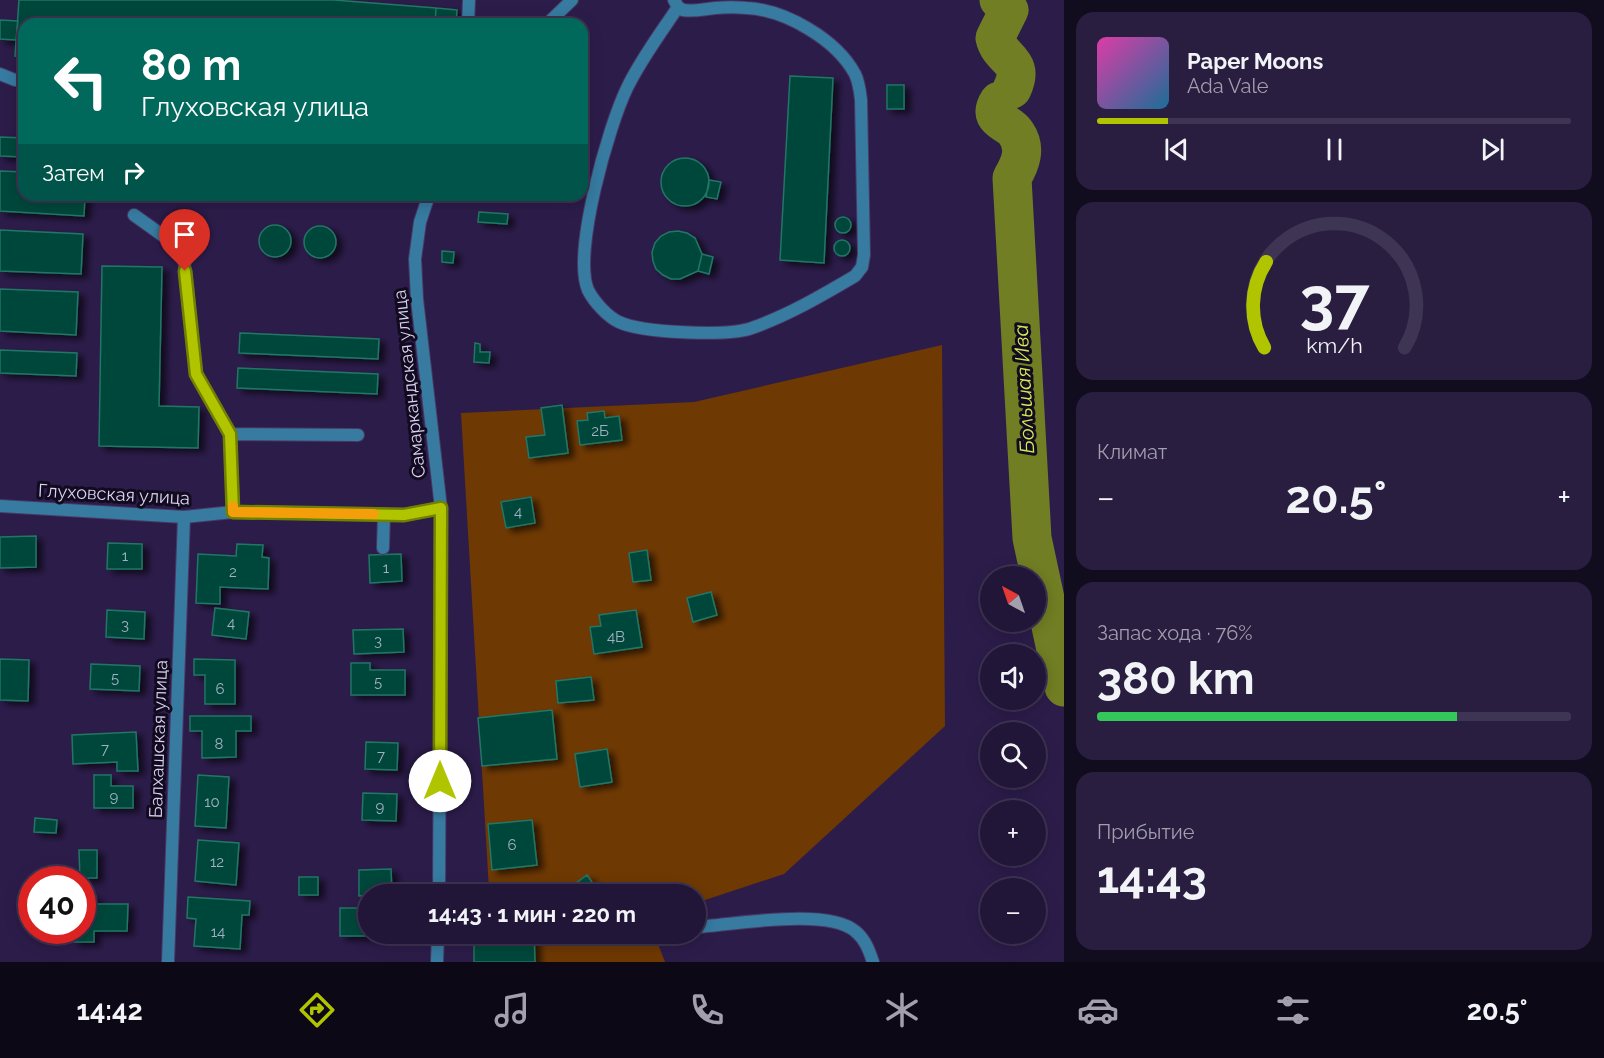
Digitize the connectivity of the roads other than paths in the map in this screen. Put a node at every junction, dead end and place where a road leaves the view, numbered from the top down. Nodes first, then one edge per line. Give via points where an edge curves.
1 (469, 0) edge
2 (565, 3) edge
3 (676, 4) edge
4 (468, 18) edge
5 (552, 18) edge
6 (0, 74) edge
7 (18, 80) edge
8 (425, 201) edge
9 (134, 215) dead end
10 (230, 434) junction
11 (358, 435) dead end
12 (0, 506) edge
13 (441, 508) junction
14 (233, 512) junction
15 (384, 514) junction
16 (184, 517) junction
17 (383, 548) dead end
18 (439, 884) edge
19 (706, 926) edge
20 (438, 944) edge
21 (168, 962) edge
22 (437, 962) edge
23 (873, 962) edge

1 - 4 street
2 - 5 street
3 - 3 street via 688,11 719,7 775,12 835,49 856,76 859,87 862,267 855,276 792,312 747,330 647,330 618,322 588,291 584,275 586,233 616,112
6 - 7 street
8 - 13 street, Самаркандская улица via 416,276
9 - 10 street via 183,250 196,374
10 - 11 street
10 - 14 street
12 - 16 street, Глуховская улица
13 - 15 street, Глуховская улица via 404,515
13 - 18 street, Самаркандская улица
14 - 15 street, Глуховская улица
14 - 16 street, Глуховская улица
15 - 17 street
16 - 21 street, Балхашская улица
19 - 23 street via 806,918 841,923 866,943
20 - 22 street

